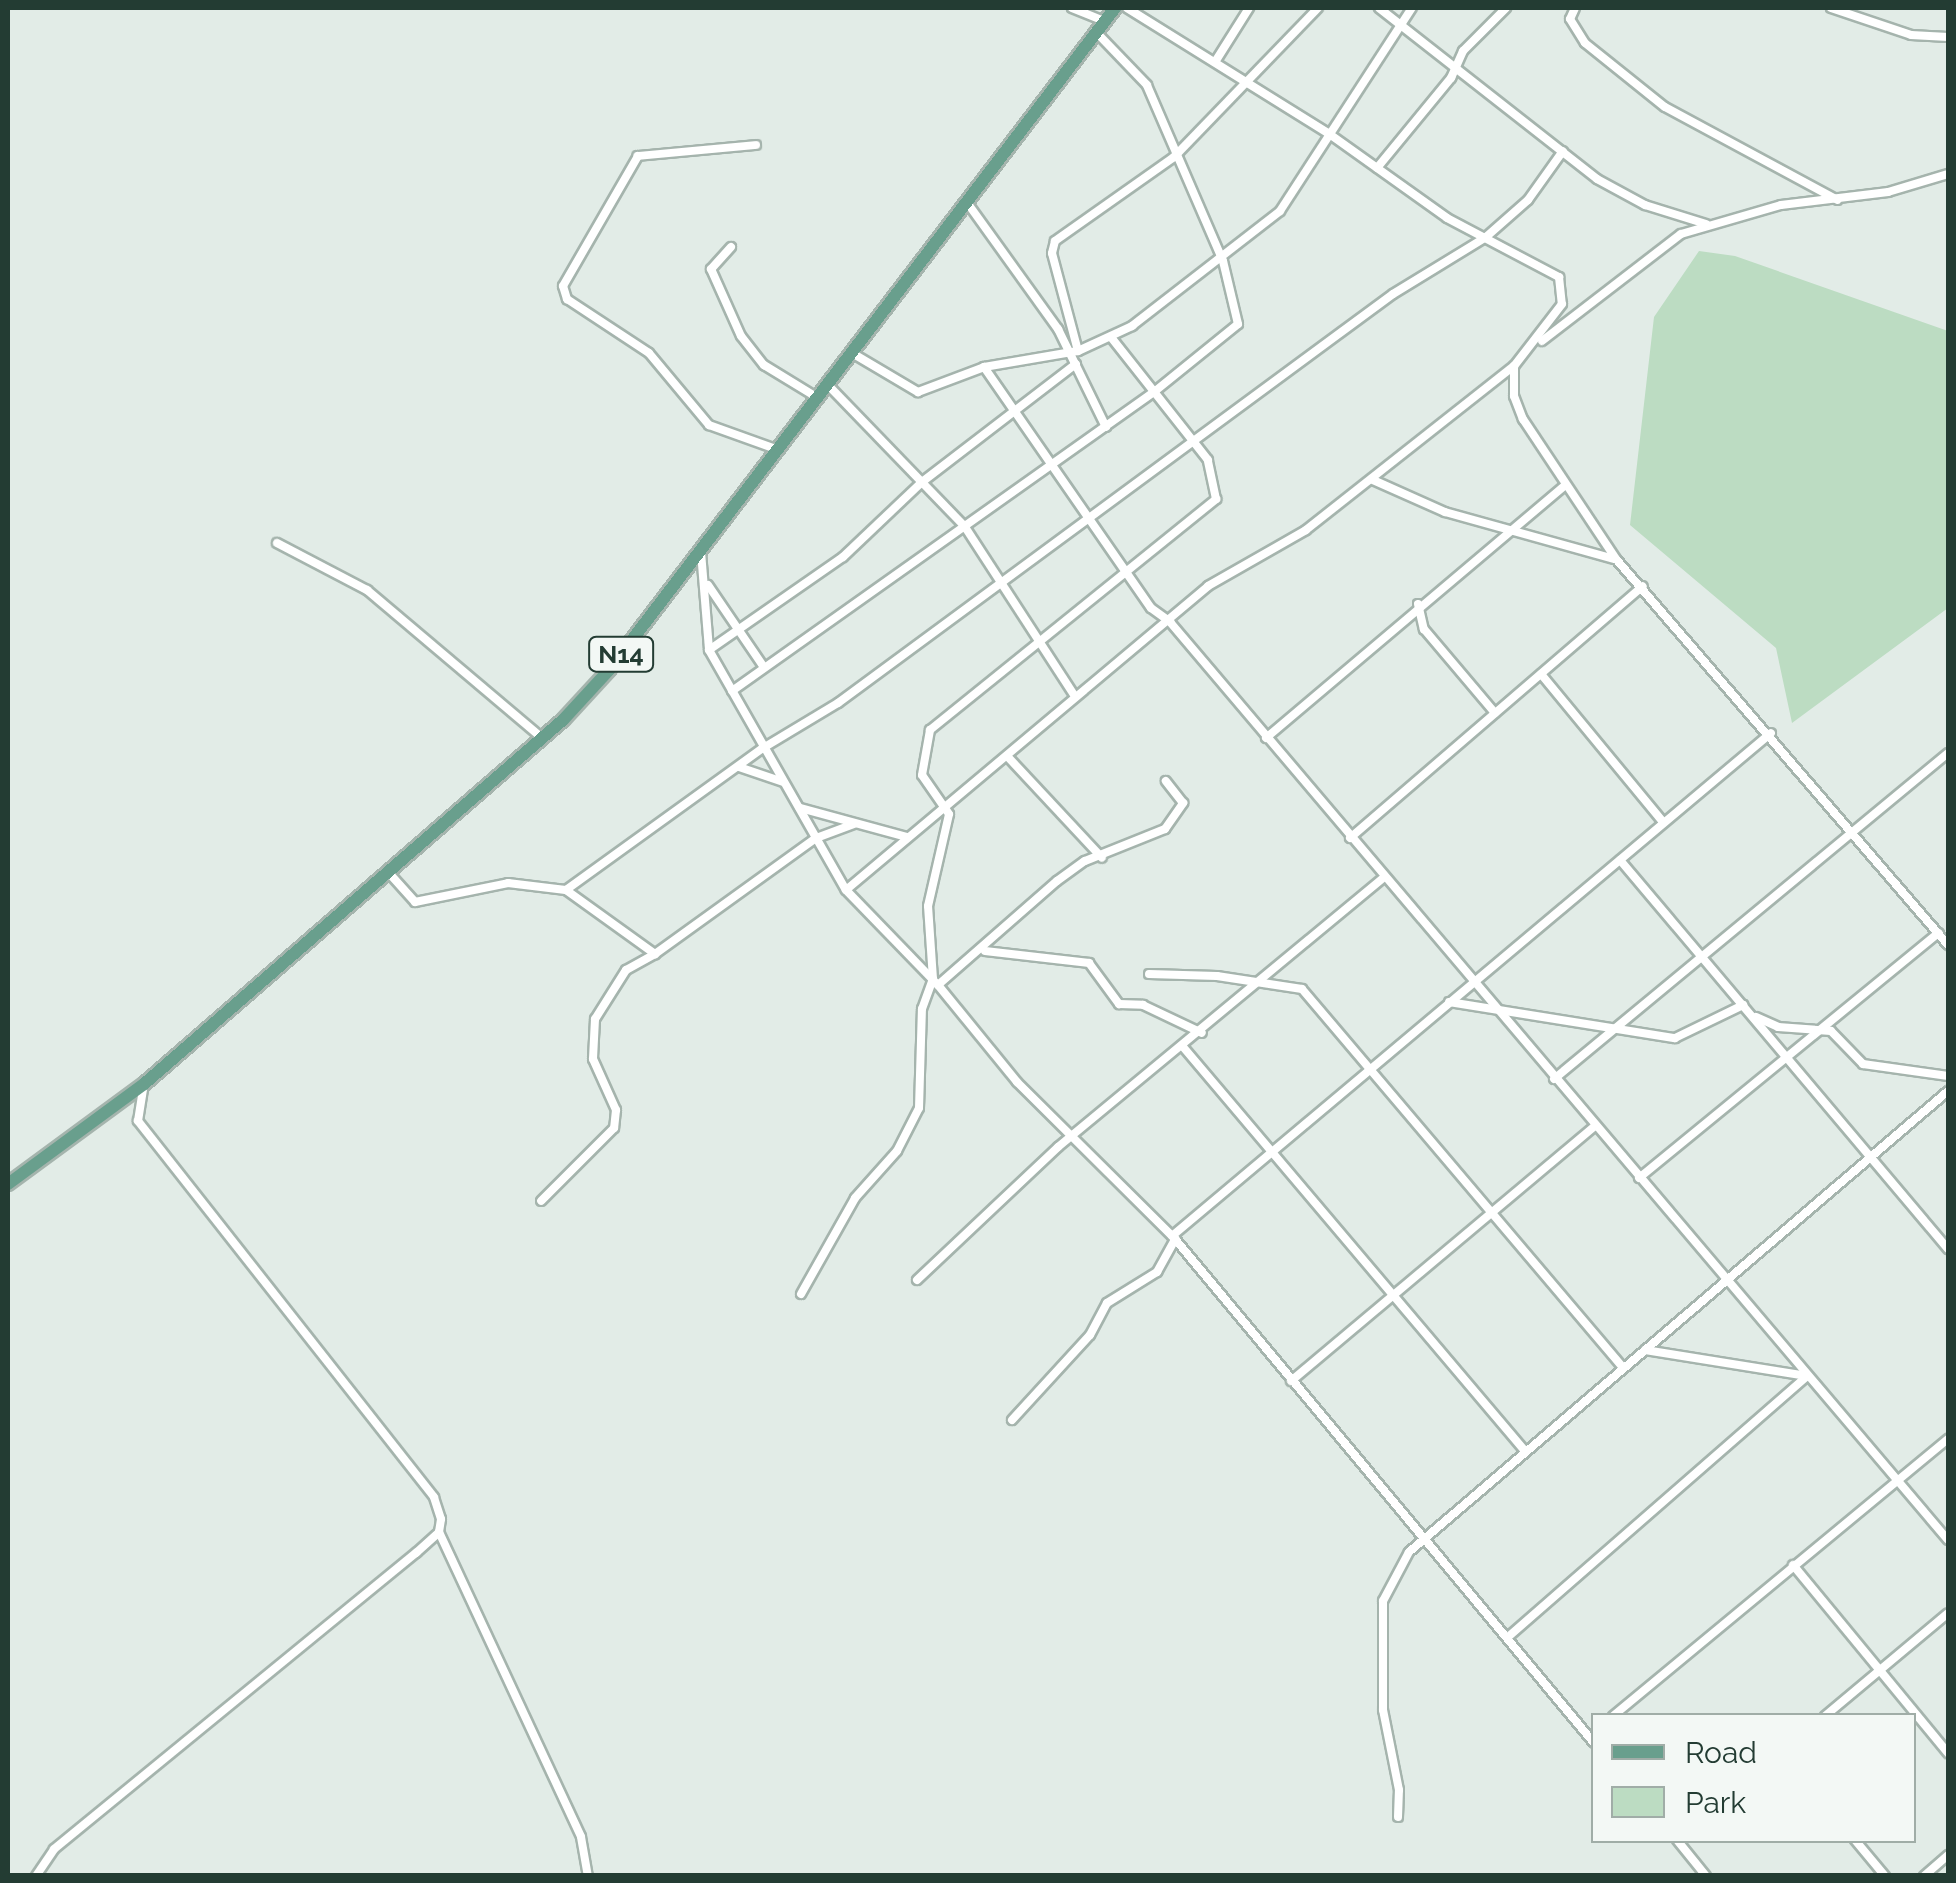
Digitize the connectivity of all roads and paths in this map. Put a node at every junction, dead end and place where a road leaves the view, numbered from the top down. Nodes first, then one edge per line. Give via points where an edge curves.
1 (1072, 8) edge
2 (1115, 8) edge
3 (1127, 8) edge
4 (1249, 8) edge
5 (1318, 8) edge
6 (1379, 8) edge
7 (1412, 8) edge
8 (1506, 8) edge
9 (1575, 8) edge
10 (1831, 8) edge
11 (1402, 23) junction
12 (1100, 26) junction
13 (1948, 37) edge
14 (1214, 62) junction
15 (1458, 65) junction
16 (1245, 82) junction
17 (1328, 133) junction
18 (756, 144) dead end
19 (1563, 151) junction
20 (1174, 157) junction
21 (1377, 168) junction
22 (1948, 174) edge
23 (1839, 200) junction
24 (966, 201) junction
25 (1710, 225) junction
26 (1486, 238) junction
27 (732, 246) dead end
28 (1223, 261) junction
29 (1111, 338) junction
30 (1535, 346) junction
31 (1074, 352) junction
32 (852, 353) junction
33 (1076, 364) junction
34 (1514, 366) junction
35 (984, 367) junction
36 (828, 386) junction
37 (1154, 392) junction
38 (818, 398) junction
39 (1014, 415) junction
40 (1106, 427) junction
41 (1192, 440) junction
42 (778, 450) junction
43 (1051, 466) junction
44 (1373, 480) junction
45 (922, 482) junction
46 (1565, 484) junction
47 (1086, 517) junction
48 (1509, 527) junction
49 (965, 528) junction
50 (277, 543) dead end
51 (700, 551) junction
52 (1616, 559) junction
53 (1122, 572) junction
54 (706, 581) junction
55 (1001, 581) junction
56 (1644, 586) junction
57 (1418, 604) junction
58 (1170, 622) junction
59 (739, 632) junction
60 (1038, 639) junction
61 (709, 650) junction
62 (763, 666) junction
63 (1541, 674) junction
64 (732, 691) junction
65 (1074, 695) junction
66 (1495, 713) junction
67 (1771, 733) junction
68 (1266, 738) junction
69 (543, 739) junction
70 (763, 748) junction
71 (1948, 753) edge
72 (1006, 756) junction
73 (738, 766) junction
74 (1166, 781) dead end
75 (783, 782) junction
76 (946, 805) junction
77 (799, 807) junction
78 (1662, 822) junction
79 (854, 824) junction
80 (1854, 833) junction
81 (816, 838) junction
82 (907, 838) junction
83 (1350, 838) junction
84 (1102, 858) junction
85 (1620, 860) junction
86 (389, 873) junction
87 (1382, 879) junction
88 (566, 890) junction
89 (846, 890) junction
90 (1938, 932) junction
91 (1948, 945) edge
92 (984, 950) junction
93 (655, 954) junction
94 (1702, 958) junction
95 (1149, 974) dead end
96 (935, 982) junction
97 (1260, 982) junction
98 (1472, 982) junction
99 (1449, 1002) junction
100 (1745, 1008) junction
101 (1501, 1012) junction
102 (1821, 1028) junction
103 (1613, 1032) junction
104 (1202, 1033) junction
105 (1184, 1048) junction
106 (1786, 1058) junction
107 (1370, 1069) junction
108 (1948, 1076) edge
109 (1554, 1079) junction
110 (144, 1084) junction
111 (1948, 1091) edge
112 (1595, 1126) junction
113 (1072, 1138) junction
114 (1270, 1152) junction
115 (1870, 1157) junction
116 (1639, 1178) junction
117 (8, 1184) edge
118 (541, 1200) dead end
119 (1491, 1210) junction
120 (1173, 1237) junction
121 (1948, 1249) edge
122 (917, 1280) dead end
123 (1726, 1281) junction
124 (801, 1294) dead end
125 (1390, 1298) junction
126 (1645, 1350) junction
127 (1623, 1368) junction
128 (1807, 1376) junction
129 (1291, 1381) junction
130 (1012, 1420) dead end
131 (1948, 1439) edge
132 (1525, 1451) junction
133 (1899, 1481) junction
134 (439, 1532) junction
135 (1422, 1538) junction
136 (1948, 1540) edge
137 (1793, 1565) junction
138 (1948, 1613) edge
139 (1508, 1637) junction
140 (1879, 1670) junction
141 (1617, 1713) edge
142 (1828, 1713) edge
143 (1915, 1713) edge
144 (1916, 1714) edge
145 (1591, 1736) edge
146 (1948, 1752) edge
147 (1398, 1817) dead end
148 (1679, 1843) edge
149 (1686, 1843) edge
150 (1858, 1843) edge
151 (1686, 1852) junction
152 (1948, 1855) edge
153 (36, 1876) edge
154 (588, 1876) edge
155 (1706, 1876) edge
156 (1885, 1876) edge
157 (1924, 1876) edge

1 - 12 street
2 - 12 main road, N14
3 - 14 street
4 - 14 street
5 - 16 street
6 - 11 street
7 - 11 street
8 - 15 street
9 - 23 street via 1570,19 1586,43 1666,106
10 - 13 street via 1912,35
11 - 15 street
11 - 17 street
12 - 20 street via 1146,85
12 - 24 main road, N14
14 - 16 street
15 - 19 street
15 - 21 street
16 - 17 street
16 - 20 street
17 - 21 street
17 - 28 street via 1280,210
18 - 42 street via 638,156 564,286 567,298 649,354 709,425
19 - 25 street via 1624,196
19 - 26 street via 1528,200
20 - 28 street
20 - 31 street via 1054,241
21 - 26 street
22 - 23 street
23 - 25 street via 1781,206
24 - 31 street
24 - 32 main road, N14
25 - 30 street via 1662,246 1612,293
26 - 30 street via 1546,266 1565,287 1562,304
26 - 41 street via 1393,294
27 - 38 street via 711,269 742,336 764,365
28 - 29 street
28 - 37 street via 1238,324
29 - 31 street
29 - 37 street
30 - 34 street
31 - 33 street
31 - 35 street
32 - 35 street via 918,392
32 - 36 main road, N14
33 - 39 street
33 - 40 street
34 - 44 street
34 - 46 street via 1514,396 1523,418
35 - 39 street
36 - 38 main road, N14
36 - 45 street
37 - 40 street
37 - 41 street
38 - 42 main road, N14
39 - 43 street
39 - 45 street
40 - 43 street
41 - 47 street
41 - 53 street via 1208,460 1216,499
42 - 51 main road, N14
43 - 47 street
43 - 49 street
44 - 48 street via 1445,512
44 - 58 street via 1306,530 1208,586
45 - 49 street
45 - 59 street via 843,557
46 - 48 street
46 - 52 street
47 - 53 street
47 - 55 street
48 - 52 street
48 - 57 street
49 - 55 street
49 - 62 street
50 - 69 street via 367,590
51 - 54 street
51 - 69 main road, N14 via 609,670
52 - 56 street
53 - 58 street
53 - 60 street
54 - 59 street
54 - 61 street
55 - 60 street
55 - 70 street via 838,703
56 - 63 street
56 - 67 street
57 - 66 street via 1424,628
57 - 68 street
58 - 65 street
58 - 68 street
59 - 61 street
59 - 62 street
60 - 65 street
60 - 76 street via 930,730 922,775
61 - 64 street
62 - 64 street
63 - 66 street
63 - 78 street
64 - 70 street
65 - 72 street
66 - 83 street
67 - 78 street
67 - 80 street
68 - 83 street
69 - 86 main road, N14
70 - 73 street
70 - 75 street
71 - 80 street
72 - 76 street
72 - 84 street
73 - 75 street
73 - 88 street
74 - 84 street via 1183,803 1178,815 1165,829
75 - 77 street
76 - 82 street
76 - 96 street via 928,906
77 - 79 street
77 - 81 street
78 - 85 street
79 - 81 street
79 - 82 street
80 - 90 street
80 - 94 street
81 - 89 street
81 - 93 street
82 - 89 street
83 - 87 street
84 - 92 street via 1057,881
85 - 94 street
85 - 98 street
86 - 88 street via 415,902 508,883
86 - 110 main road, N14
87 - 97 street
87 - 98 street
88 - 93 street
89 - 96 street
90 - 91 street
90 - 102 street
92 - 96 street
92 - 104 street via 1089,963 1119,1004 1142,1005
93 - 118 street via 626,970 595,1019 593,1059 616,1110 614,1128
94 - 100 street
94 - 103 street
95 - 97 street
96 - 113 street
96 - 124 street via 922,1010 920,1108 897,1152 855,1198
97 - 104 street
97 - 107 street via 1302,989
98 - 99 street
98 - 101 street
99 - 101 street
99 - 107 street
100 - 102 street via 1778,1027
100 - 103 street via 1675,1038
100 - 106 street
101 - 103 street
101 - 109 street
102 - 106 street
102 - 108 street via 1863,1064
103 - 109 street
104 - 105 street
105 - 113 street
105 - 114 street
106 - 115 street
106 - 116 street
107 - 114 street
107 - 119 street
109 - 112 street
110 - 117 main road, N14
110 - 134 street via 138,1121 434,1498
111 - 115 street
112 - 116 street
112 - 119 street
113 - 120 street
113 - 122 street
114 - 120 street
114 - 125 street
115 - 121 street
115 - 123 street
116 - 123 street
119 - 125 street
119 - 127 street
120 - 129 street
120 - 130 street via 1158,1272 1108,1303 1090,1335
123 - 126 street
123 - 128 street
125 - 129 street
125 - 132 street
126 - 127 street
126 - 128 street
127 - 132 street
128 - 133 street
128 - 139 street
129 - 135 street
131 - 133 street
132 - 135 street
133 - 136 street
133 - 137 street
134 - 153 street via 54,1849
134 - 154 street via 581,1837
135 - 139 street
135 - 147 street via 1383,1601 1383,1710
137 - 140 street
137 - 141 street
138 - 140 street
139 - 145 street
140 - 142 street
140 - 143 street
144 - 146 street
148 - 151 street
149 - 151 street
150 - 156 street
151 - 155 street
152 - 157 street

